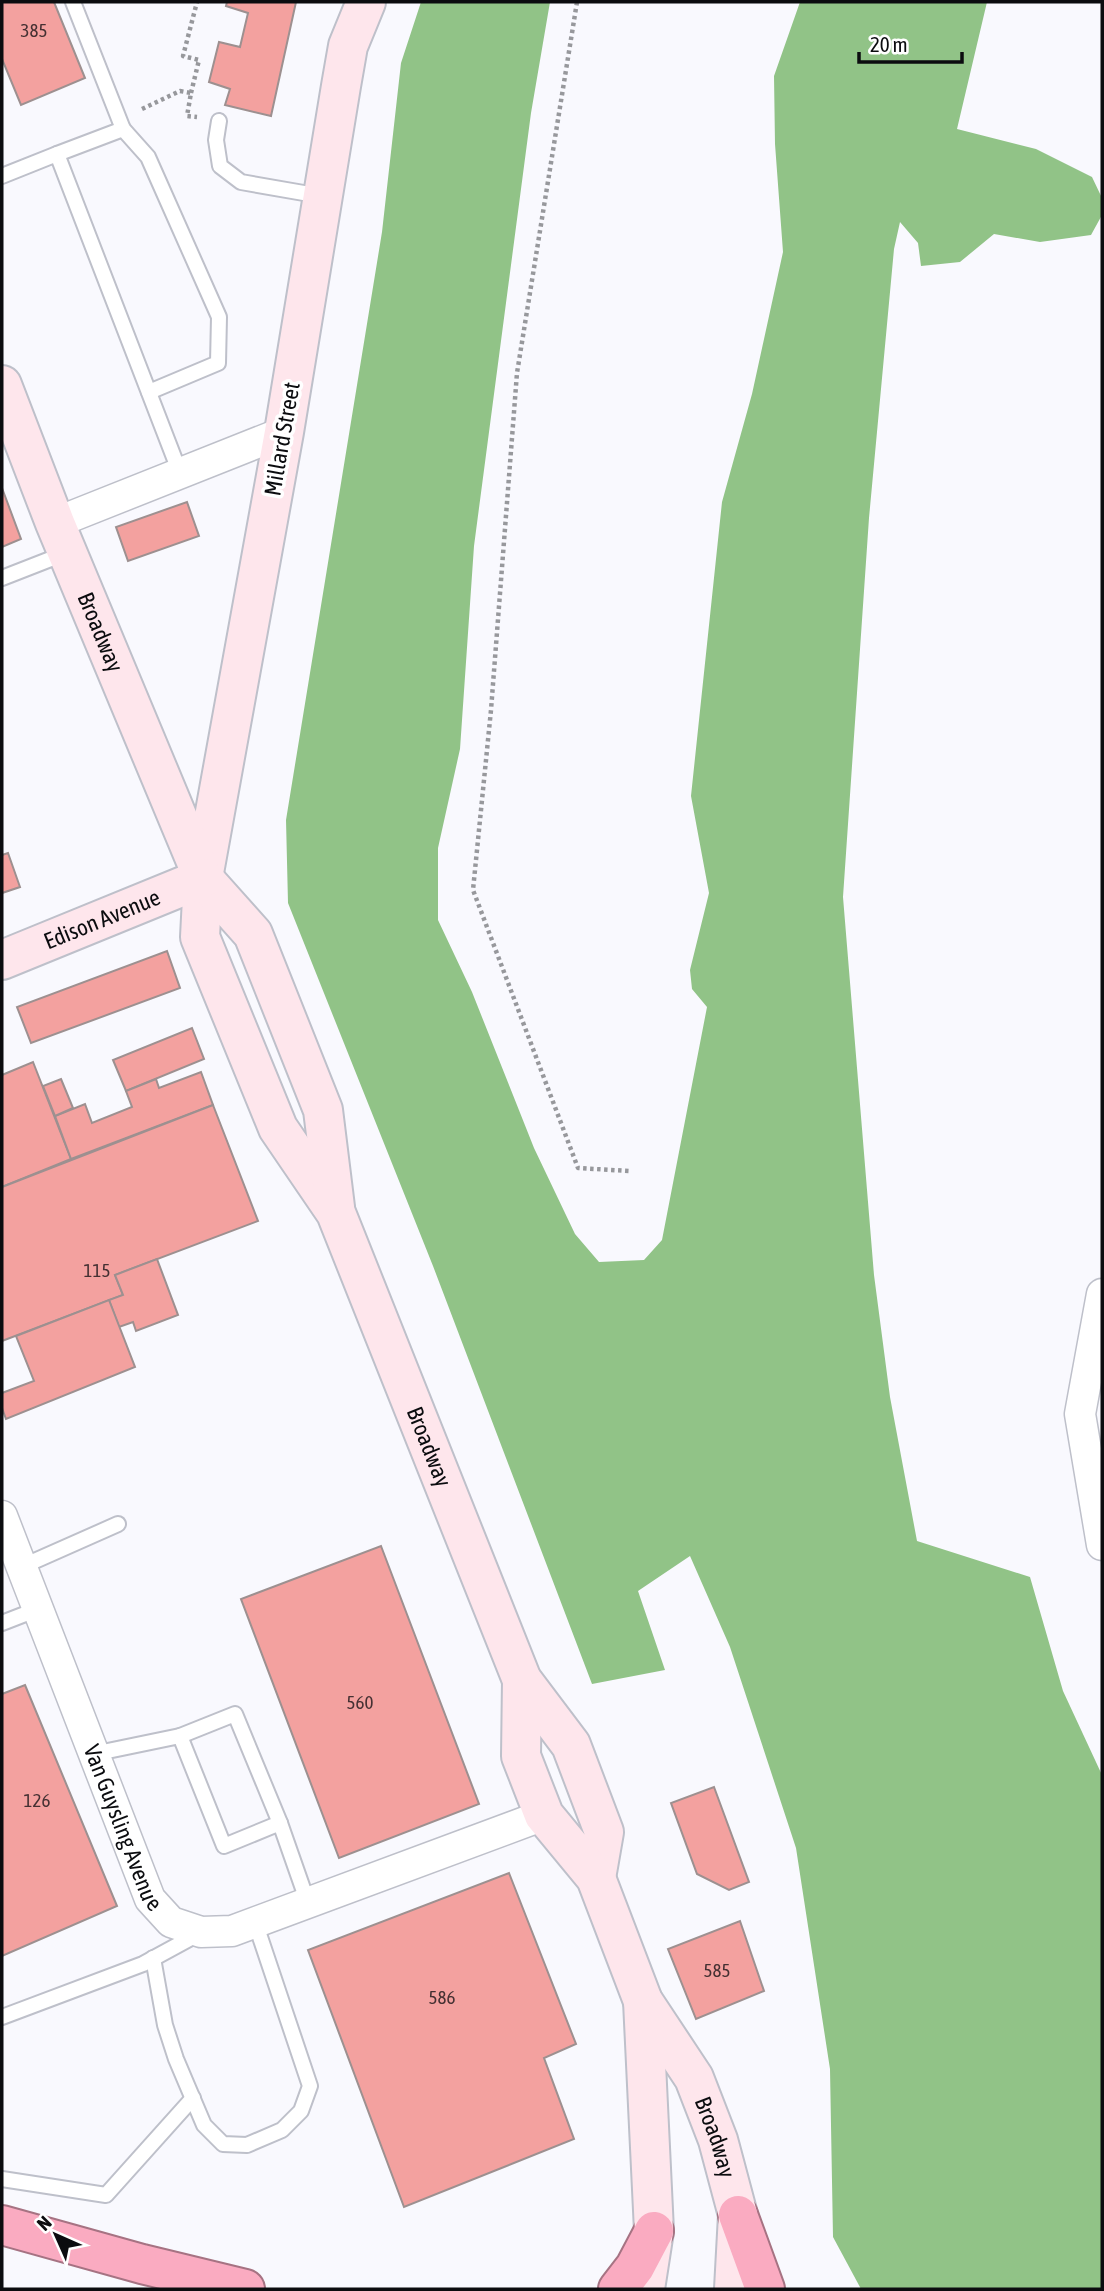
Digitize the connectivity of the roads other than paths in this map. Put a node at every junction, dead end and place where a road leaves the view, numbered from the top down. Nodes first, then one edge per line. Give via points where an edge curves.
1 (73, 2) edge
2 (366, 2) edge
3 (219, 121) dead end
4 (122, 129) junction
5 (57, 154) junction
6 (2, 176) edge
7 (322, 196) junction
8 (2, 385) edge
9 (149, 392) junction
10 (284, 432) junction
11 (180, 473) junction
12 (61, 538) junction
13 (2, 578) edge
14 (203, 878) junction
15 (2, 960) edge
16 (336, 1213) junction
17 (1102, 1294) edge
18 (2, 1516) edge
19 (118, 1524) dead end
20 (1102, 1545) edge
21 (21, 1567) junction
22 (38, 1609) junction
23 (2, 1623) edge
24 (522, 1680) junction
25 (180, 1736) junction
26 (93, 1754) junction
27 (544, 1815) junction
28 (280, 1823) junction
29 (596, 1878) junction
30 (308, 1903) junction
31 (255, 1922) junction
32 (201, 1933) junction
33 (153, 1958) junction
34 (643, 2001) junction
35 (2, 2017) edge
36 (193, 2098) junction
37 (2, 2179) edge
38 (738, 2216) junction
39 (2, 2225) edge
40 (653, 2231) junction
41 (231, 2286) edge
42 (618, 2289) edge
43 (645, 2289) edge
44 (734, 2289) edge
45 (765, 2289) edge

1 - 4 lane
2 - 7 main road, Millard Street via 348,46
3 - 7 lane via 220,166 241,182
4 - 5 lane
4 - 9 lane via 148,157 219,317 218,363
5 - 6 lane
5 - 9 lane
7 - 10 main road, Millard Street
8 - 12 main road, Broadway
9 - 11 lane
10 - 11 street
10 - 14 main road, Millard Street
11 - 12 street
12 - 13 lane
12 - 14 main road, Broadway
14 - 15 main road, Edison Avenue
14 - 16 main road, Broadway via 200,937 278,1128
14 - 16 main road, Broadway via 253,934 323,1110
16 - 24 main road, Broadway
17 - 20 street via 1080,1414
18 - 21 street, Van Guysling Avenue
19 - 21 lane
21 - 22 street, Van Guysling Avenue
22 - 23 lane
22 - 26 street, Van Guysling Avenue
24 - 27 main road, Broadway via 521,1756
24 - 29 main road, Broadway via 571,1745 604,1832
25 - 26 lane
25 - 28 lane via 235,1714
25 - 28 lane via 224,1846
26 - 32 street, Van Guysling Avenue via 150,1899 171,1922
27 - 29 main road, Broadway
27 - 30 street, Van Guysling Avenue
28 - 30 lane
29 - 34 main road, Broadway
30 - 31 street, Van Guysling Avenue
31 - 32 street, Van Guysling Avenue via 232,1931
31 - 36 lane via 310,2085 301,2111 282,2130 247,2145 223,2144 204,2125
32 - 33 lane
33 - 35 lane
33 - 36 lane via 165,2025
34 - 38 main road, Broadway via 694,2078 718,2140
34 - 40 main road, Broadway
36 - 37 lane via 106,2195
38 - 44 main road, Broadway
38 - 45 highway
39 - 41 highway
40 - 42 highway
40 - 43 main road, Broadway

